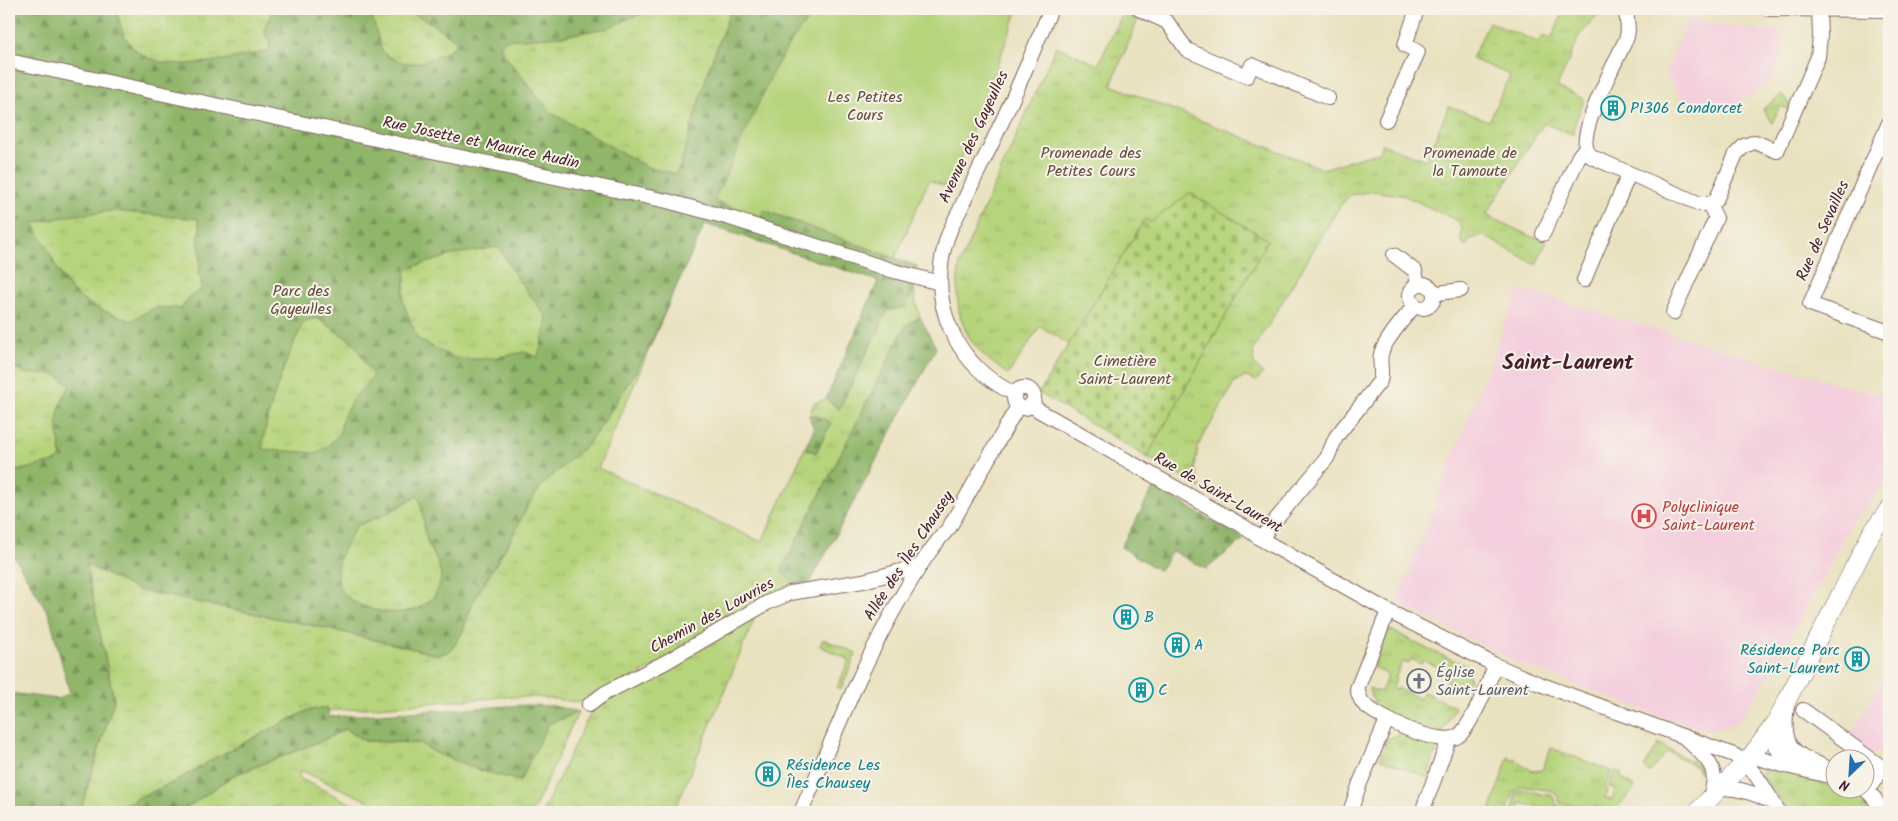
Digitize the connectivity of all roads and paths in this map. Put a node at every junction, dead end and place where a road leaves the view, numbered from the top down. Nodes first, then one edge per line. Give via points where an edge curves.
1 (1051, 9) edge
2 (1139, 9) edge
3 (1418, 9) edge
4 (1626, 9) edge
5 (1767, 9) edge
6 (1819, 10) edge
7 (1889, 10) edge
8 (9, 61) edge
9 (1328, 98) dead end
10 (1386, 120) dead end
11 (1889, 122) edge
12 (1586, 147) junction
13 (1629, 174) junction
14 (1709, 204) junction
15 (1543, 234) dead end
16 (1394, 255) dead end
17 (1584, 280) dead end
18 (940, 283) junction
19 (1418, 284) junction
20 (1461, 290) dead end
21 (1434, 291) junction
22 (1415, 305) junction
23 (1673, 313) dead end
24 (1889, 332) edge
25 (1021, 401) junction
26 (1889, 509) edge
27 (1262, 539) junction
28 (920, 566) junction
29 (1388, 611) junction
30 (1495, 665) junction
31 (1788, 699) junction
32 (589, 705) dead end
33 (1803, 710) dead end
34 (1387, 720) junction
35 (1776, 722) junction
36 (1682, 735) junction
37 (1449, 739) junction
38 (1855, 748) edge
39 (1748, 758) junction
40 (1876, 763) edge
41 (1802, 768) junction
42 (1826, 768) edge
43 (1826, 775) edge
44 (1876, 777) edge
45 (1720, 788) junction
46 (1874, 798) edge
47 (1703, 806) edge
48 (1777, 808) edge
49 (801, 812) edge
50 (1350, 812) edge
51 (1422, 812) edge
52 (1881, 812) edge

1 - 18 street, Avenue des Gayeulles via 949,233 940,266
2 - 9 street via 1167,22 1187,50 1247,76 1252,65
3 - 10 street via 1405,45 1418,52
4 - 12 street via 1626,37 1592,114 1586,131
5 - 6 street
6 - 7 street
6 - 14 street via 1818,56 1776,151 1756,142 1744,146 1736,154 1716,200
8 - 18 street, Rue Josette et Maurice Audin via 667,201
11 - 24 street, Rue de Sevailles via 1810,304
12 - 13 street via 1592,157
12 - 15 street
13 - 14 street via 1700,204
13 - 17 street
14 - 23 street via 1716,218
16 - 19 street via 1415,271
18 - 25 street, Rue de Saint-Laurent via 948,322 962,351 976,367
19 - 21 street via 1430,286
19 - 22 street via 1410,293
20 - 21 street
21 - 22 street via 1432,303 1426,307
22 - 27 street via 1384,346 1380,381 1336,437 1327,458
25 - 27 street, Rue de Saint-Laurent
25 - 28 street, Allée des Îles Chausey via 949,528
26 - 31 main road via 1871,534
27 - 29 street, Rue de Saint-Laurent
28 - 32 street, Chemin des Louvries via 790,593 775,599 637,678 605,692
28 - 49 street, Allée des Îles Chausey via 877,638
29 - 30 street, Rue de Saint-Laurent
29 - 34 street via 1357,689 1362,703
30 - 36 street, Rue de Saint-Laurent
30 - 37 street via 1465,731 1457,738
31 - 35 main road
31 - 42 street via 1785,735 1793,749 1805,759
33 - 38 street
34 - 37 street via 1424,736
34 - 50 street
35 - 39 main road
35 - 41 street via 1776,748
36 - 39 street, Rue de Saint-Laurent
36 - 47 street, Rue de Saint-Laurent via 1706,758 1713,770 1715,781
37 - 51 street
39 - 41 street
39 - 45 main road
39 - 48 street
40 - 44 street via 1883,768
41 - 43 street
45 - 47 main road
45 - 48 street via 1752,792
46 - 52 street

